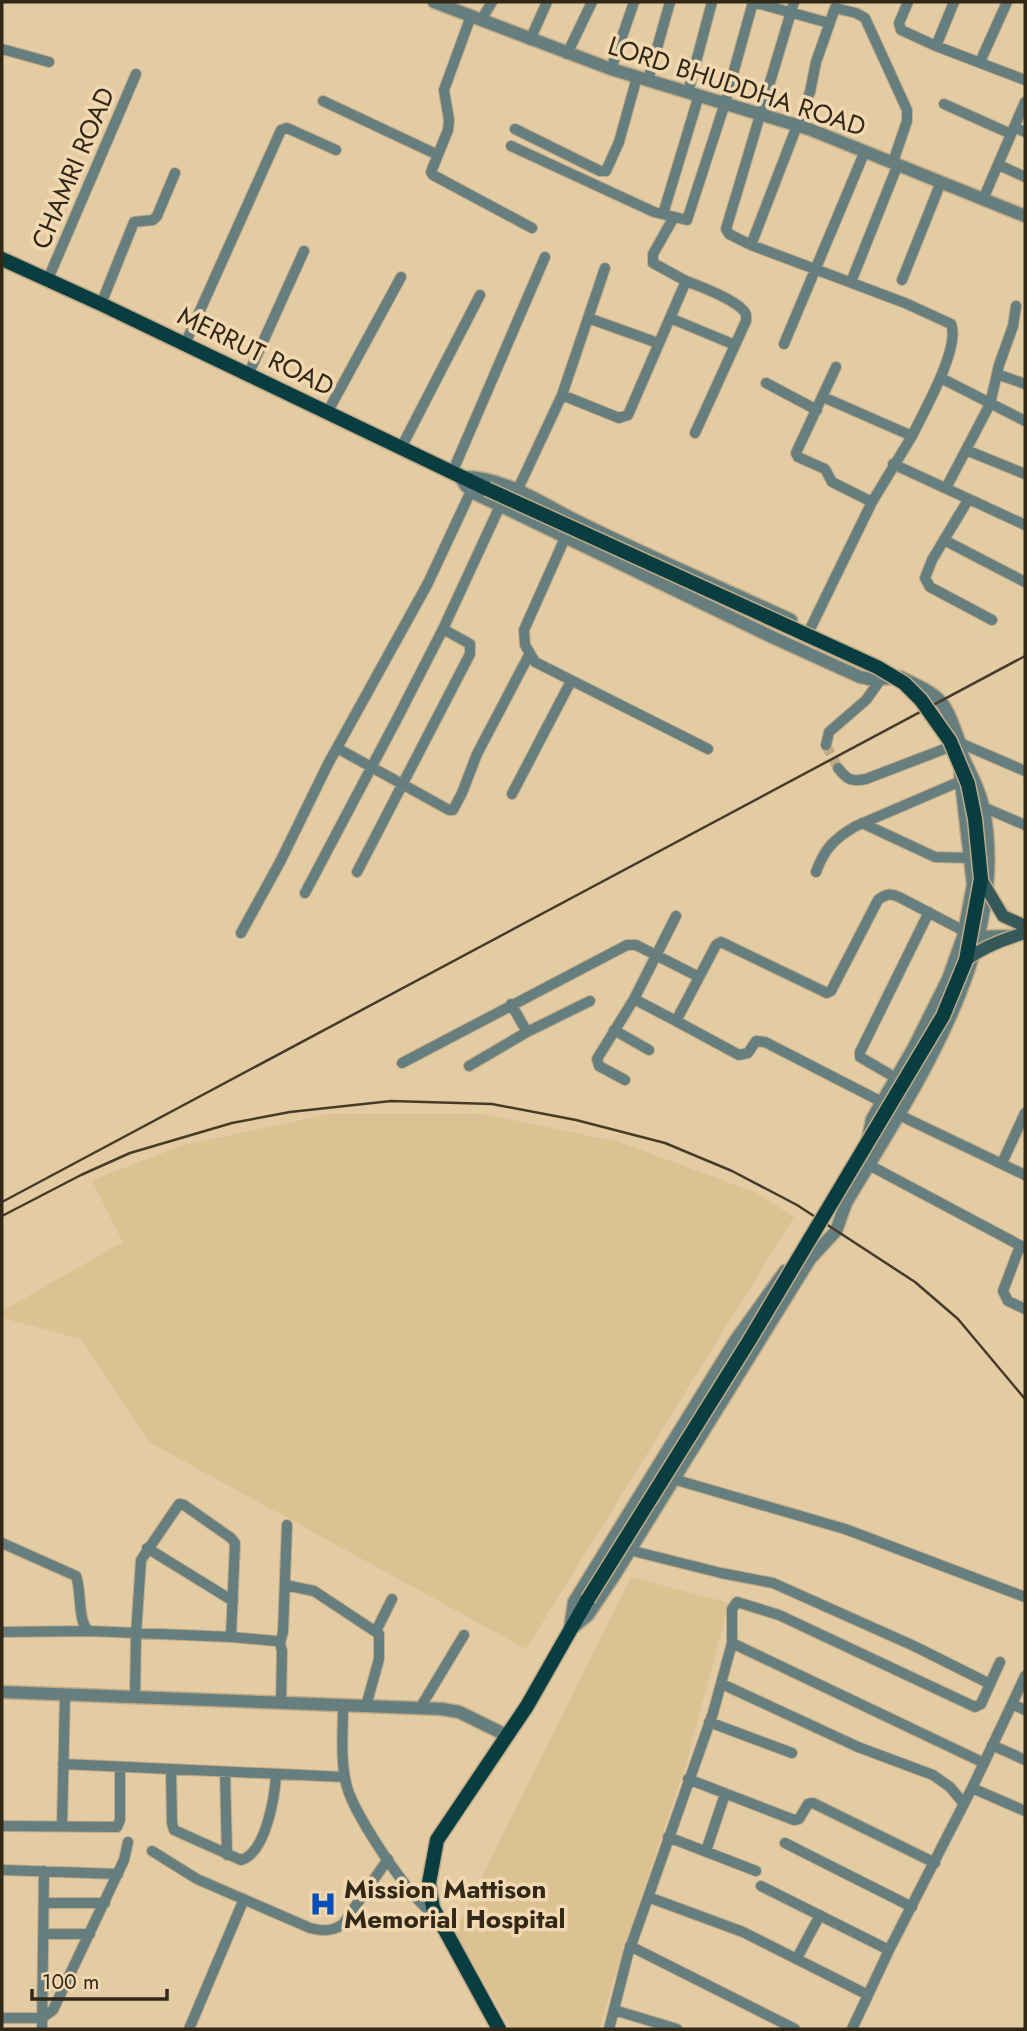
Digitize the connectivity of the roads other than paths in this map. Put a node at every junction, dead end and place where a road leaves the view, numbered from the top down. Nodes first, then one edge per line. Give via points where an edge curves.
1 (434, 2) edge
2 (492, 2) edge
3 (547, 2) edge
4 (592, 2) edge
5 (634, 2) edge
6 (670, 2) edge
7 (712, 2) edge
8 (753, 2) edge
9 (794, 2) edge
10 (908, 2) edge
11 (954, 2) edge
12 (1007, 2) edge
13 (791, 14) junction
14 (476, 18) junction
15 (829, 23) junction
16 (530, 40) junction
17 (936, 46) junction
18 (2, 49) edge
19 (567, 54) junction
20 (49, 62) dead end
21 (980, 62) junction
22 (611, 69) junction
23 (136, 74) dead end
24 (642, 79) junction
25 (1025, 80) edge
26 (693, 93) junction
27 (323, 101) dead end
28 (1025, 102) edge
29 (725, 103) junction
30 (944, 104) dead end
31 (760, 114) junction
32 (796, 125) junction
33 (515, 129) dead end
34 (1013, 131) junction
35 (1025, 132) edge
36 (511, 146) dead end
37 (336, 150) dead end
38 (865, 151) junction
39 (438, 155) junction
40 (896, 163) junction
41 (999, 165) junction
42 (600, 171) junction
43 (175, 173) dead end
44 (1025, 177) edge
45 (941, 182) junction
46 (598, 186) junction
47 (984, 197) junction
48 (663, 214) junction
49 (1025, 216) edge
50 (674, 217) junction
51 (532, 228) dead end
52 (751, 244) junction
53 (304, 251) dead end
54 (544, 257) dead end
55 (2, 259) edge
56 (605, 268) dead end
57 (816, 269) junction
58 (401, 277) dead end
59 (48, 279) junction
60 (686, 281) junction
61 (902, 281) dead end
62 (850, 282) junction
63 (480, 295) dead end
64 (101, 304) junction
65 (1016, 306) dead end
66 (588, 318) junction
67 (670, 318) junction
68 (658, 343) junction
69 (185, 344) junction
70 (785, 344) dead end
71 (735, 345) junction
72 (836, 367) dead end
73 (248, 374) junction
74 (996, 374) junction
75 (941, 377) junction
76 (766, 383) dead end
77 (1025, 384) edge
78 (562, 395) junction
79 (823, 397) junction
80 (990, 404) junction
81 (817, 410) junction
82 (327, 413) junction
83 (1025, 421) edge
84 (695, 433) dead end
85 (912, 436) junction
86 (401, 448) junction
87 (966, 450) junction
88 (893, 464) junction
89 (1025, 474) edge
90 (456, 475) junction
91 (946, 488) junction
92 (471, 491) junction
93 (517, 491) junction
94 (968, 500) junction
95 (872, 502) junction
96 (500, 506) junction
97 (1025, 525) edge
98 (565, 538) junction
99 (944, 540) junction
100 (1025, 582) edge
101 (992, 620) dead end
102 (443, 629) junction
103 (810, 629) junction
104 (529, 655) junction
105 (902, 678) junction
106 (881, 679) junction
107 (571, 681) junction
108 (826, 746) dead end
109 (337, 748) junction
110 (708, 749) dead end
111 (961, 749) junction
112 (371, 768) junction
113 (838, 768) tunnel mouth
114 (1025, 771) edge
115 (961, 780) junction
116 (403, 786) junction
117 (512, 794) dead end
118 (983, 807) junction
119 (862, 823) junction
120 (1025, 825) edge
121 (971, 858) junction
122 (357, 872) dead end
123 (816, 872) dead end
124 (981, 879) junction
125 (305, 893) dead end
126 (968, 908) junction
127 (929, 912) junction
128 (983, 913) junction
129 (676, 916) dead end
130 (1025, 925) edge
131 (241, 933) dead end
132 (963, 934) junction
133 (1025, 935) edge
134 (979, 936) junction
135 (656, 955) junction
136 (966, 960) junction
137 (699, 977) junction
138 (634, 999) junction
139 (590, 1001) dead end
140 (512, 1004) junction
141 (676, 1021) junction
142 (614, 1030) junction
143 (527, 1032) junction
144 (649, 1050) dead end
145 (402, 1063) dead end
146 (469, 1066) dead end
147 (896, 1078) junction
148 (625, 1080) dead end
149 (882, 1101) junction
150 (1025, 1113) edge
151 (897, 1114) junction
152 (1002, 1163) junction
153 (869, 1164) junction
154 (1025, 1175) edge
155 (1023, 1247) edge
156 (810, 1259) junction
157 (1025, 1309) edge
158 (673, 1479) junction
159 (287, 1525) dead end
160 (2, 1543) edge
161 (147, 1548) junction
162 (629, 1550) junction
163 (285, 1585) junction
164 (1025, 1597) edge
165 (392, 1599) dead end
166 (233, 1601) junction
167 (376, 1630) junction
168 (89, 1631) junction
169 (2, 1632) edge
170 (569, 1632) junction
171 (136, 1634) junction
172 (464, 1634) dead end
173 (230, 1636) junction
174 (280, 1643) junction
175 (732, 1643) junction
176 (1000, 1662) dead end
177 (1025, 1676) edge
178 (722, 1684) junction
179 (990, 1684) junction
180 (2, 1692) edge
181 (65, 1695) junction
182 (135, 1697) junction
183 (281, 1703) junction
184 (1012, 1704) junction
185 (343, 1706) junction
186 (366, 1706) junction
187 (420, 1708) junction
188 (1025, 1710) edge
189 (709, 1722) junction
190 (506, 1735) junction
191 (992, 1745) junction
192 (792, 1753) dead end
193 (1025, 1759) edge
194 (984, 1763) junction
195 (63, 1764) junction
196 (120, 1767) junction
197 (171, 1770) junction
198 (225, 1772) junction
199 (276, 1774) junction
200 (344, 1777) junction
201 (688, 1779) junction
202 (972, 1788) junction
203 (725, 1794) junction
204 (964, 1804) junction
205 (1025, 1811) edge
206 (2, 1826) edge
207 (62, 1827) junction
208 (668, 1837) junction
209 (128, 1842) dead end
210 (785, 1843) dead end
211 (152, 1851) dead end
212 (706, 1851) junction
213 (228, 1855) junction
214 (388, 1859) junction
215 (935, 1863) junction
216 (2, 1870) edge
217 (44, 1871) junction
218 (756, 1871) dead end
219 (118, 1874) junction
220 (761, 1886) dead end
221 (648, 1897) junction
222 (244, 1899) junction
223 (44, 1903) junction
224 (105, 1903) junction
225 (912, 1907) junction
226 (820, 1915) junction
227 (438, 1918) junction
228 (44, 1934) junction
229 (90, 1934) junction
230 (630, 1946) junction
231 (890, 1950) junction
232 (797, 1958) junction
233 (868, 1995) junction
234 (614, 2010) junction
235 (2, 2018) edge
236 (42, 2018) junction
237 (42, 2029) edge
238 (189, 2029) edge
239 (499, 2029) edge
240 (609, 2029) edge
241 (677, 2029) edge
242 (795, 2029) edge
243 (852, 2029) edge

1 - 14 street, LORD BHUDDHA ROAD
2 - 14 street
3 - 16 street
4 - 19 street
5 - 22 street
6 - 24 street
7 - 26 street
8 - 13 street
8 - 29 street
9 - 13 street
10 - 17 street via 899,23 901,30
11 - 17 street
12 - 21 street
13 - 15 street
13 - 31 street
14 - 16 street, LORD BHUDDHA ROAD
14 - 39 street via 444,90 449,120
15 - 32 street
15 - 40 street via 835,8 861,15 891,73 907,115
16 - 19 street, LORD BHUDDHA ROAD
17 - 21 street
18 - 20 street
19 - 22 street, LORD BHUDDHA ROAD
21 - 25 street
22 - 24 street, LORD BHUDDHA ROAD
23 - 59 street, CHAMRI ROAD
24 - 26 street, LORD BHUDDHA ROAD
24 - 42 street via 607,170
26 - 29 street, LORD BHUDDHA ROAD
26 - 48 street
27 - 39 street
28 - 34 street
29 - 31 street, LORD BHUDDHA ROAD
29 - 50 street via 688,219
30 - 34 street
31 - 32 street, LORD BHUDDHA ROAD
31 - 52 street via 726,229
32 - 38 street, LORD BHUDDHA ROAD
32 - 52 street
33 - 42 street
34 - 35 street
34 - 41 street
36 - 46 street
37 - 69 street via 286,128 281,130
38 - 40 street, LORD BHUDDHA ROAD
38 - 57 street
39 - 51 street via 433,175
40 - 45 street, LORD BHUDDHA ROAD
40 - 62 street
41 - 44 street
41 - 47 street
42 - 46 street
43 - 64 street via 157,216 134,222
45 - 47 street, LORD BHUDDHA ROAD
45 - 61 street
46 - 48 street
47 - 49 street, LORD BHUDDHA ROAD
48 - 50 street
50 - 60 street via 653,254 653,263
52 - 57 street
53 - 73 street
54 - 90 street
55 - 59 main road, MERRUT ROAD
56 - 66 street
57 - 62 street
57 - 70 street
58 - 82 street
59 - 64 main road, MERRUT ROAD
60 - 67 street
60 - 71 street via 743,310 746,321
62 - 75 street via 951,324 954,335
63 - 86 street
64 - 69 main road, MERRUT ROAD
65 - 74 street
66 - 68 street
66 - 78 street
67 - 68 street
67 - 71 street
68 - 78 street via 624,418
69 - 73 main road, MERRUT ROAD
71 - 84 street
72 - 79 street
73 - 82 main road, MERRUT ROAD
74 - 77 street
74 - 80 street
75 - 80 street
75 - 85 street
76 - 81 street
78 - 93 street
79 - 81 street
79 - 85 street
80 - 83 street
80 - 87 street
81 - 95 street via 797,455 825,469 832,482
82 - 86 main road, MERRUT ROAD
85 - 88 street
86 - 90 main road, MERRUT ROAD
87 - 89 street
87 - 91 street
88 - 91 street
88 - 95 street
90 - 92 street
90 - 93 street via 479,476
90 - 124 main road, MERRUT ROAD, bridge via 877,667 904,684 926,705 950,741 968,784
91 - 94 street
92 - 96 street
92 - 109 street via 428,583
93 - 103 street
94 - 97 street
94 - 99 street
95 - 103 street
96 - 98 street
96 - 102 street
98 - 104 street via 524,630
98 - 106 street via 860,677
99 - 100 street
99 - 101 street via 925,573 926,583
102 - 112 street
102 - 116 street via 470,644 470,653
103 - 105 street
104 - 107 street
104 - 116 street via 453,810
105 - 106 street
105 - 111 street via 940,699
106 - 108 street via 866,700 829,732
107 - 110 street
107 - 117 street
109 - 112 street
109 - 131 street
111 - 113 street via 853,782
111 - 114 street
111 - 115 street
111 - 118 street
112 - 116 street
112 - 125 street
115 - 119 street
115 - 121 street
116 - 122 street
118 - 120 street
118 - 128 street via 988,852
119 - 121 street via 934,857
119 - 123 street via 834,840
121 - 126 street via 973,885
124 - 130 main road, bridge via 1003,916
124 - 136 main road, MERRUT ROAD, bridge
126 - 128 street
126 - 132 street
127 - 132 street
127 - 137 street via 891,894 877,900 827,993 725,943 716,945
127 - 147 street via 860,1052 867,1063
128 - 130 street
128 - 134 street
129 - 135 street
132 - 134 street
132 - 147 street via 948,979
133 - 134 street
133 - 136 main road, bridge
134 - 151 street via 960,995
135 - 137 street
135 - 138 street
135 - 140 street via 636,944 627,945
136 - 170 main road, MERRUT ROAD, bridge via 936,1028
137 - 141 street
138 - 141 street
138 - 142 street
139 - 143 street
140 - 143 street
140 - 145 street
141 - 149 street via 739,1055 748,1053 756,1041 765,1042
142 - 144 street
142 - 148 street via 597,1063
143 - 146 street
147 - 149 street
149 - 153 street via 868,1128
150 - 152 street
151 - 152 street
151 - 153 street
152 - 154 street
153 - 155 street
153 - 156 street via 836,1231
155 - 157 street via 1003,1291 1008,1301
156 - 158 street
156 - 170 street via 786,1269 735,1341 574,1602
158 - 162 street
158 - 164 street via 845,1529
159 - 163 street
160 - 168 street via 76,1576 83,1625
161 - 166 street
161 - 166 street via 174,1507 184,1505 234,1543
161 - 171 street via 139,1574
162 - 170 street via 588,1615
162 - 179 street via 773,1583
163 - 167 street via 314,1591
163 - 174 street
165 - 167 street
166 - 173 street
167 - 186 street via 380,1651
168 - 169 street
168 - 171 street
170 - 190 main road, MERRUT ROAD via 552,1667
171 - 173 street
171 - 182 street
172 - 187 street
173 - 174 street
174 - 183 street
175 - 178 street
175 - 179 street via 732,1609 737,1602 779,1615 975,1707
175 - 194 street
176 - 179 street
177 - 184 street
178 - 189 street
178 - 204 street via 858,1747 933,1775
180 - 181 street
181 - 182 street
181 - 195 street
182 - 183 street
183 - 185 street
184 - 188 street
184 - 191 street
185 - 186 street
185 - 200 street
186 - 187 street
187 - 190 street via 459,1712
189 - 192 street
189 - 201 street
190 - 227 main road, MERRUT ROAD via 437,1840 429,1883
191 - 193 street
191 - 194 street
194 - 202 street
195 - 196 street
195 - 207 street
196 - 197 street
196 - 207 street via 117,1826
197 - 198 street
197 - 213 street via 174,1830
198 - 199 street
198 - 213 street
199 - 200 street
199 - 213 street via 271,1814 251,1854 241,1860
200 - 214 street via 353,1802
201 - 203 street
201 - 208 street
202 - 204 street
202 - 205 street
203 - 212 street
203 - 215 street via 794,1820 813,1803
204 - 215 street
206 - 207 street
208 - 212 street
208 - 221 street
209 - 219 street
210 - 225 street
211 - 222 street via 186,1874
212 - 218 street
214 - 222 street via 337,1928 310,1928
214 - 227 street via 419,1904
215 - 225 street
216 - 217 street
217 - 219 street
217 - 223 street
219 - 224 street
220 - 226 street
221 - 230 street
221 - 232 street via 743,1932
222 - 238 street
223 - 224 street
223 - 228 street
224 - 229 street
225 - 231 street
226 - 231 street
226 - 232 street
227 - 239 main road, MERRUT ROAD
228 - 229 street
228 - 236 street
229 - 236 street via 53,2010
230 - 234 street
230 - 242 street
231 - 233 street
232 - 233 street
233 - 243 street
234 - 240 street
234 - 241 street
235 - 236 street
236 - 237 street

